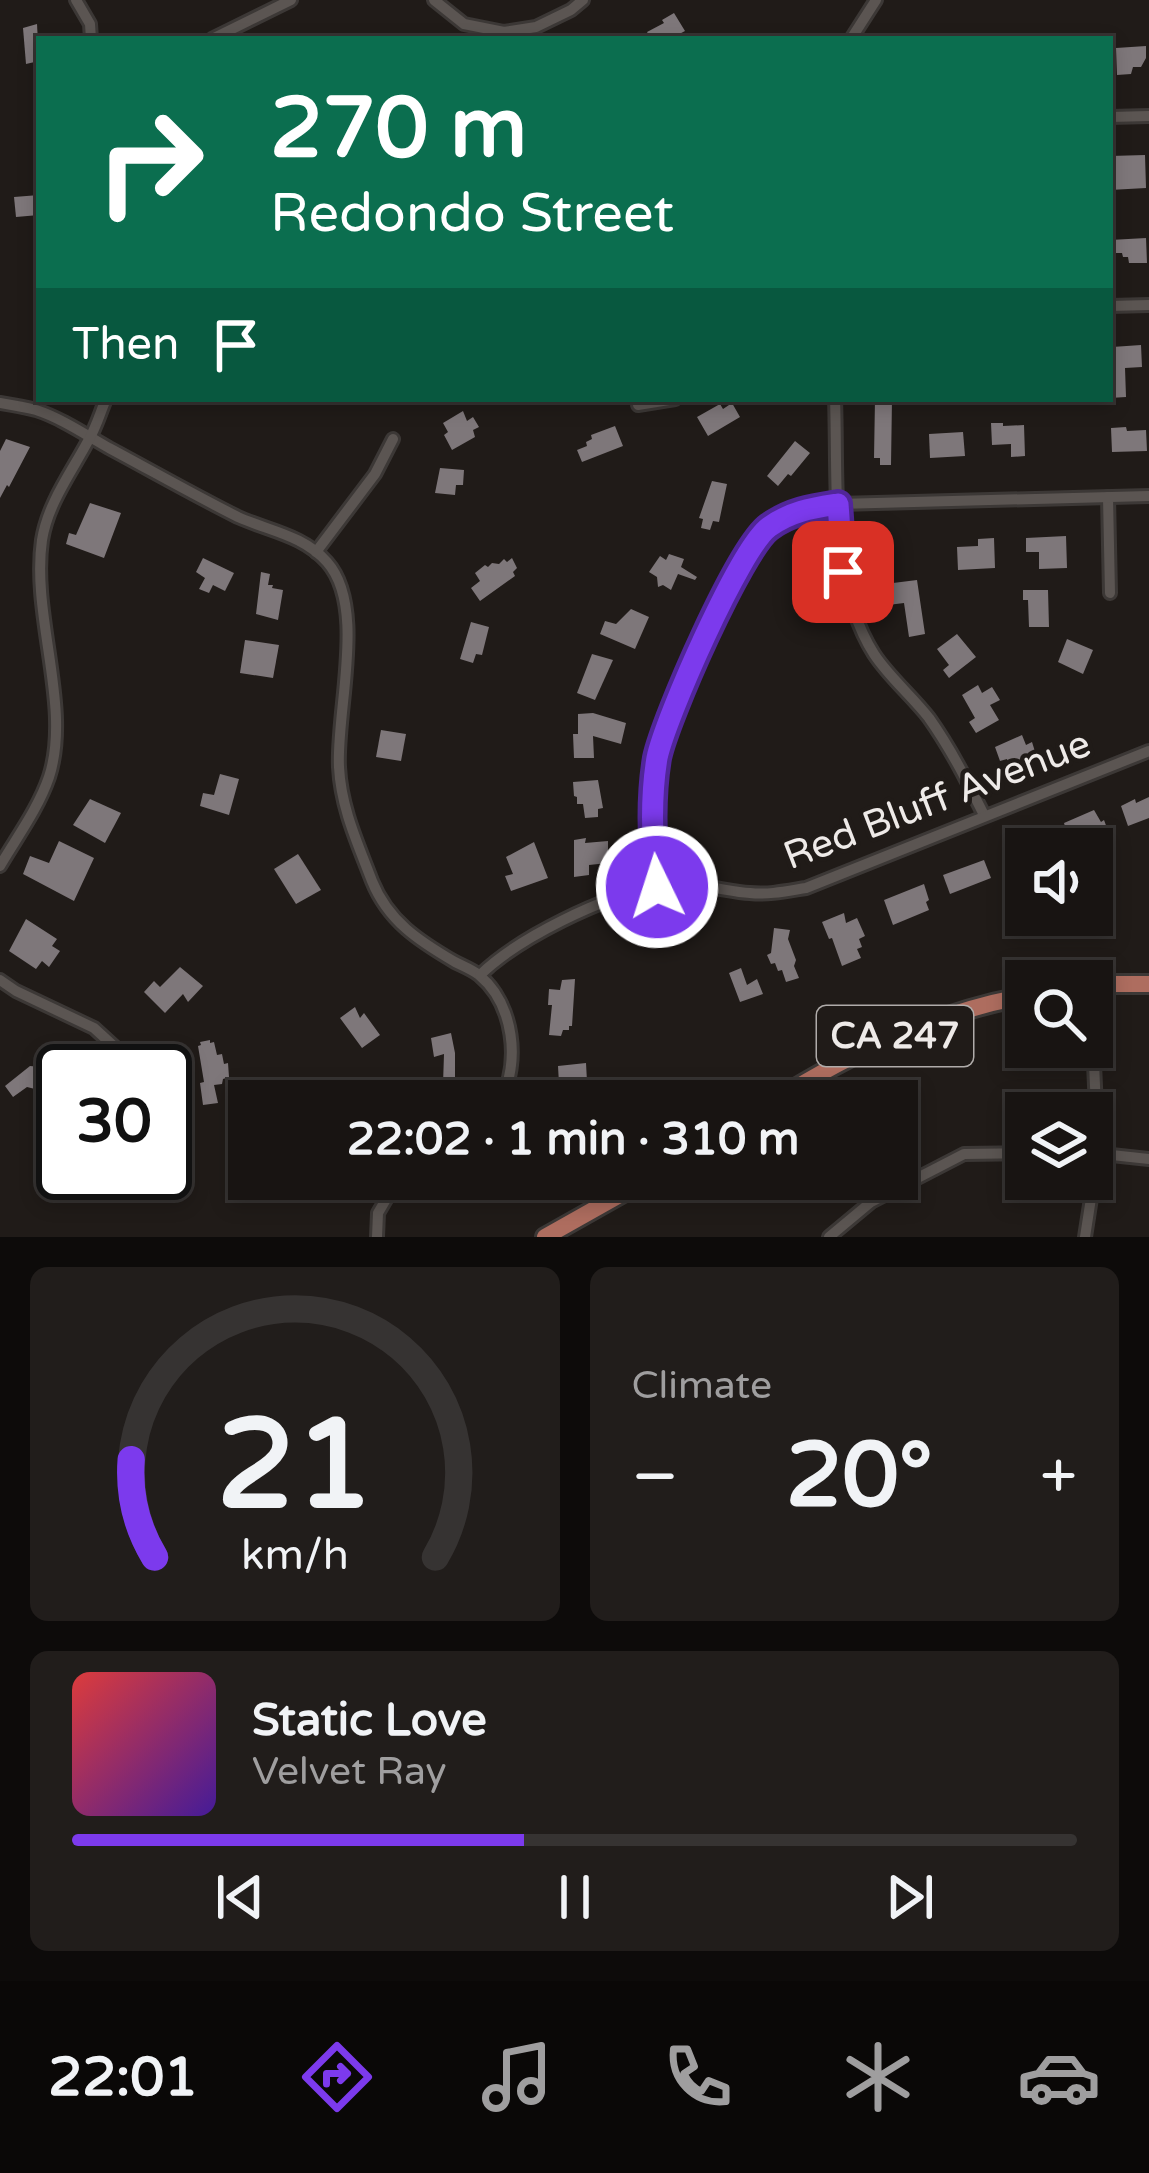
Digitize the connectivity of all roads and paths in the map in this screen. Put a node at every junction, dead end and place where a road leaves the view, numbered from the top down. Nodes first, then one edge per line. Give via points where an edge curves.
1 (76, 0) edge
2 (291, 0) edge
3 (434, 0) edge
4 (583, 0) edge
5 (876, 0) edge
6 (464, 24) junction
7 (91, 36) edge
8 (218, 36) edge
9 (460, 36) edge
10 (853, 36) edge
11 (1149, 116) edge
12 (1113, 117) edge
13 (1149, 305) edge
14 (1113, 307) edge
15 (105, 402) edge
16 (656, 402) edge
17 (835, 402) edge
18 (0, 403) edge
19 (638, 405) dead end
20 (91, 438) junction
21 (393, 439) dead end
22 (1149, 496) edge
23 (1108, 497) junction
24 (838, 504) junction
25 (316, 551) junction
26 (1110, 593) dead end
27 (1149, 751) edge
28 (984, 815) junction
29 (0, 866) edge
30 (657, 887) junction
31 (479, 975) junction
32 (0, 980) edge
33 (1113, 984) edge
34 (1149, 984) edge
35 (1005, 1001) edge
36 (111, 1044) edge
37 (508, 1080) edge
38 (808, 1080) edge
39 (1005, 1153) edge
40 (1113, 1155) edge
41 (1149, 1159) edge
42 (386, 1200) edge
43 (611, 1200) edge
44 (1089, 1200) edge
45 (377, 1237) edge
46 (545, 1237) edge
47 (829, 1237) edge
48 (1085, 1237) edge

1 - 7 street
2 - 8 street
3 - 6 street
4 - 6 street via 536,27 504,32
5 - 10 street
6 - 9 street
11 - 12 street
13 - 14 street
15 - 20 street
16 - 19 street
17 - 24 street
18 - 20 street via 39,411
20 - 25 street
20 - 29 street via 58,491 38,574 55,708 50,775
21 - 25 street
22 - 23 street
23 - 24 street
23 - 26 street
24 - 28 street via 855,617 875,656 955,757
24 - 30 street via 796,510 765,529 742,561 658,757
25 - 31 street via 342,590 347,619 339,718 347,818 394,919
27 - 28 street, Red Bluff Avenue
28 - 30 street, Red Bluff Avenue via 806,888 762,894
30 - 31 street, Red Bluff Avenue via 544,931
31 - 37 street via 509,1021
32 - 36 street
33 - 34 main road
35 - 38 main road, CA 247 via 885,1039
39 - 47 street via 964,1154 871,1202
40 - 41 street
42 - 45 street
43 - 46 main road
44 - 48 street

